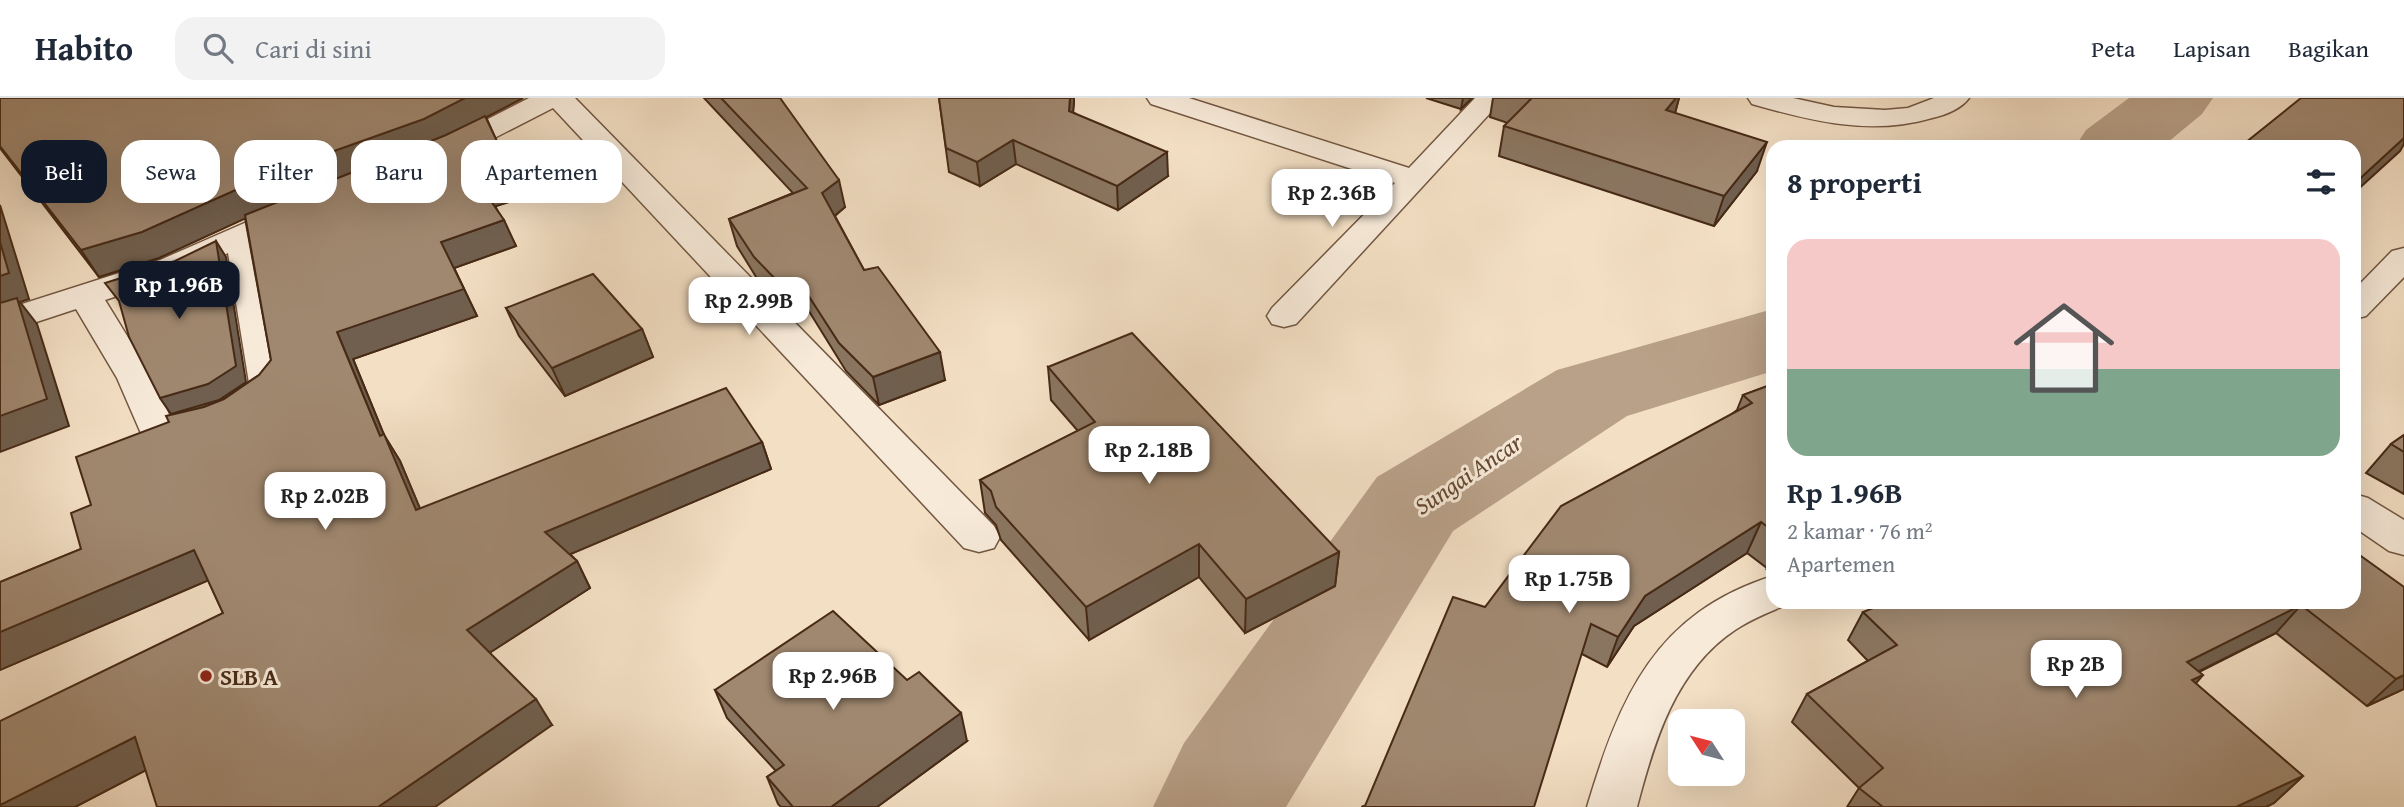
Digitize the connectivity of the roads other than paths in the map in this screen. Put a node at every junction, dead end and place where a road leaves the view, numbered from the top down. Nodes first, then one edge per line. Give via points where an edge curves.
1 (554, 98) edge
2 (559, 98) edge
3 (1161, 98) edge
4 (1490, 98) edge
5 (1762, 98) edge
6 (1955, 98) edge
7 (447, 148) edge
8 (1415, 180) junction
9 (312, 203) edge
10 (241, 237) junction
11 (2404, 258) edge
12 (86, 297) junction
13 (2361, 302) edge
14 (1284, 316) dead end
15 (0, 323) edge
16 (2361, 512) edge
17 (979, 537) dead end
18 (2404, 540) edge
19 (1766, 595) edge
20 (1612, 807) edge

1 - 7 street
2 - 17 street
3 - 8 street
4 - 8 street
5 - 6 street via 1829,114 1875,118 1917,114
8 - 14 street
9 - 10 street
10 - 12 street
10 - 12 street via 268,385 255,400 213,418 171,431 156,429 135,378
11 - 13 street
12 - 15 street
16 - 18 street
19 - 20 street via 1716,620 1662,678 1626,753

